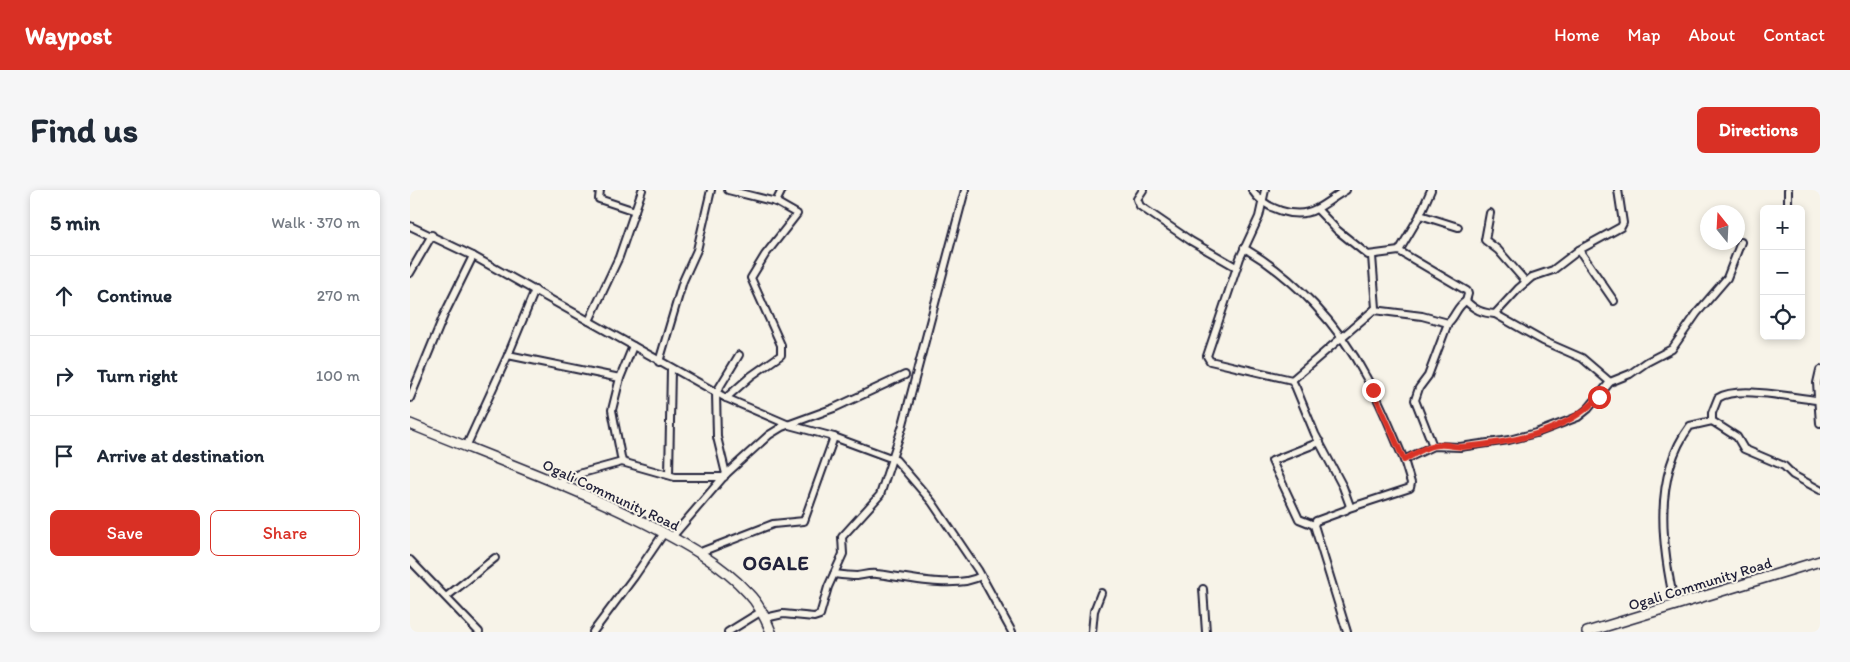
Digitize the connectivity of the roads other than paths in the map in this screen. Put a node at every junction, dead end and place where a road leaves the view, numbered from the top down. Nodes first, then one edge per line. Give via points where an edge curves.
1 (600, 190) edge
2 (642, 190) edge
3 (711, 190) edge
4 (728, 190) edge
5 (782, 190) edge
6 (965, 190) edge
7 (1143, 190) edge
8 (1252, 190) edge
9 (1265, 190) edge
10 (1346, 190) edge
11 (1431, 190) edge
12 (1618, 190) edge
13 (1786, 190) edge
14 (1262, 201) junction
15 (776, 202) junction
16 (1788, 205) edge
17 (1317, 209) junction
18 (635, 211) junction
19 (1490, 213) dead end
20 (1420, 216) junction
21 (410, 226) edge
22 (1458, 227) dead end
23 (432, 236) junction
24 (1244, 248) junction
25 (1579, 250) junction
26 (1738, 250) edge
27 (1399, 251) junction
28 (473, 256) junction
29 (1372, 256) junction
30 (1236, 267) junction
31 (410, 273) edge
32 (1526, 282) junction
33 (535, 290) junction
34 (1466, 301) junction
35 (1614, 301) dead end
36 (1374, 310) junction
37 (1495, 314) junction
38 (590, 321) junction
39 (1448, 323) junction
40 (1340, 337) junction
41 (633, 346) junction
42 (740, 355) dead end
43 (508, 356) junction
44 (659, 362) junction
45 (671, 368) junction
46 (1820, 370) edge
47 (905, 375) dead end
48 (620, 378) junction
49 (1292, 380) junction
50 (1610, 382) junction
51 (716, 393) junction
52 (410, 398) edge
53 (726, 398) junction
54 (1817, 400) junction
55 (1712, 421) junction
56 (1820, 423) edge
57 (410, 424) edge
58 (789, 425) junction
59 (834, 437) junction
60 (1320, 442) junction
61 (1433, 446) junction
62 (466, 447) junction
63 (893, 458) junction
64 (1404, 460) junction
65 (622, 462) junction
66 (669, 475) junction
67 (725, 476) junction
68 (555, 483) junction
69 (1820, 490) edge
70 (1349, 508) junction
71 (1314, 525) junction
72 (664, 533) junction
73 (672, 537) junction
74 (698, 553) junction
75 (496, 558) dead end
76 (410, 560) edge
77 (1820, 561) edge
78 (834, 574) junction
79 (981, 576) junction
80 (1203, 589) dead end
81 (1101, 593) dead end
82 (446, 597) junction
83 (1674, 606) junction
84 (763, 614) junction
85 (479, 632) edge
86 (593, 632) edge
87 (728, 632) edge
88 (771, 632) edge
89 (1012, 632) edge
90 (1092, 632) edge
91 (1206, 632) edge
92 (1347, 632) edge
93 (1587, 632) edge

1 - 18 street via 599,198
2 - 18 street
3 - 44 street via 697,250 680,290
4 - 15 street
5 - 15 street
6 - 63 street
7 - 30 street via 1137,199 1140,206 1190,241
8 - 14 street
9 - 14 street
10 - 17 street
11 - 20 street
12 - 25 street via 1622,225
13 - 16 street
14 - 17 street via 1286,212 1304,214
14 - 24 street via 1259,217
15 - 53 street via 796,212 797,216 765,254 751,278 781,345 781,355
17 - 29 street
18 - 38 street via 619,257
19 - 32 street via 1485,240
20 - 22 street
20 - 27 street
21 - 23 street
23 - 28 street
23 - 31 street
24 - 30 street
24 - 40 street via 1303,292
25 - 32 street via 1553,270
25 - 35 street
26 - 50 street via 1727,278 1672,349
27 - 29 street
27 - 34 street via 1467,290
28 - 33 street
28 - 52 street via 444,315
29 - 36 street via 1377,301
30 - 49 street via 1208,359
32 - 37 street
33 - 38 street
33 - 43 street
34 - 37 street via 1481,312
34 - 39 street
36 - 39 street
36 - 40 street
37 - 50 street via 1582,358
38 - 41 street
39 - 61 street via 1415,400
40 - 49 street
40 - 64 street via 1366,377
41 - 44 street
41 - 48 street
42 - 51 street
43 - 48 street
43 - 62 street
44 - 45 street
45 - 51 street
45 - 66 street
46 - 54 street
47 - 58 street
48 - 65 street via 612,414
49 - 60 street
50 - 61 street via 1578,416 1536,433 1460,447
51 - 53 street
51 - 67 street via 717,438
53 - 58 street
54 - 55 street via 1735,392 1718,398
54 - 56 street
55 - 69 street via 1737,437 1744,449 1784,466
55 - 83 street via 1690,426 1674,452 1669,469 1663,528
57 - 62 street, Ogali Community Road
58 - 59 street
58 - 67 street via 769,435
59 - 63 street
59 - 74 street via 804,521 773,524
60 - 70 street via 1343,487
60 - 71 street via 1272,461 1299,519
61 - 64 street
62 - 68 street, Ogali Community Road
63 - 78 street via 877,500 842,536 843,554
63 - 79 street via 932,502
64 - 70 street via 1410,488
65 - 66 street
65 - 68 street
66 - 67 street
67 - 73 street
68 - 72 street, Ogali Community Road
70 - 71 street via 1322,518
71 - 92 street
72 - 73 street, Ogali Community Road
72 - 86 street
73 - 74 street, Ogali Community Road
74 - 84 street, Ogali Community Road via 735,580
75 - 82 street
76 - 82 street
77 - 83 street, Ogali Community Road
78 - 79 street via 858,576 871,573 944,581
78 - 84 street via 818,617
79 - 89 street
80 - 91 street
81 - 90 street via 1094,611
82 - 85 street
83 - 93 street, Ogali Community Road
84 - 87 street
84 - 88 street, Ogali Community Road

